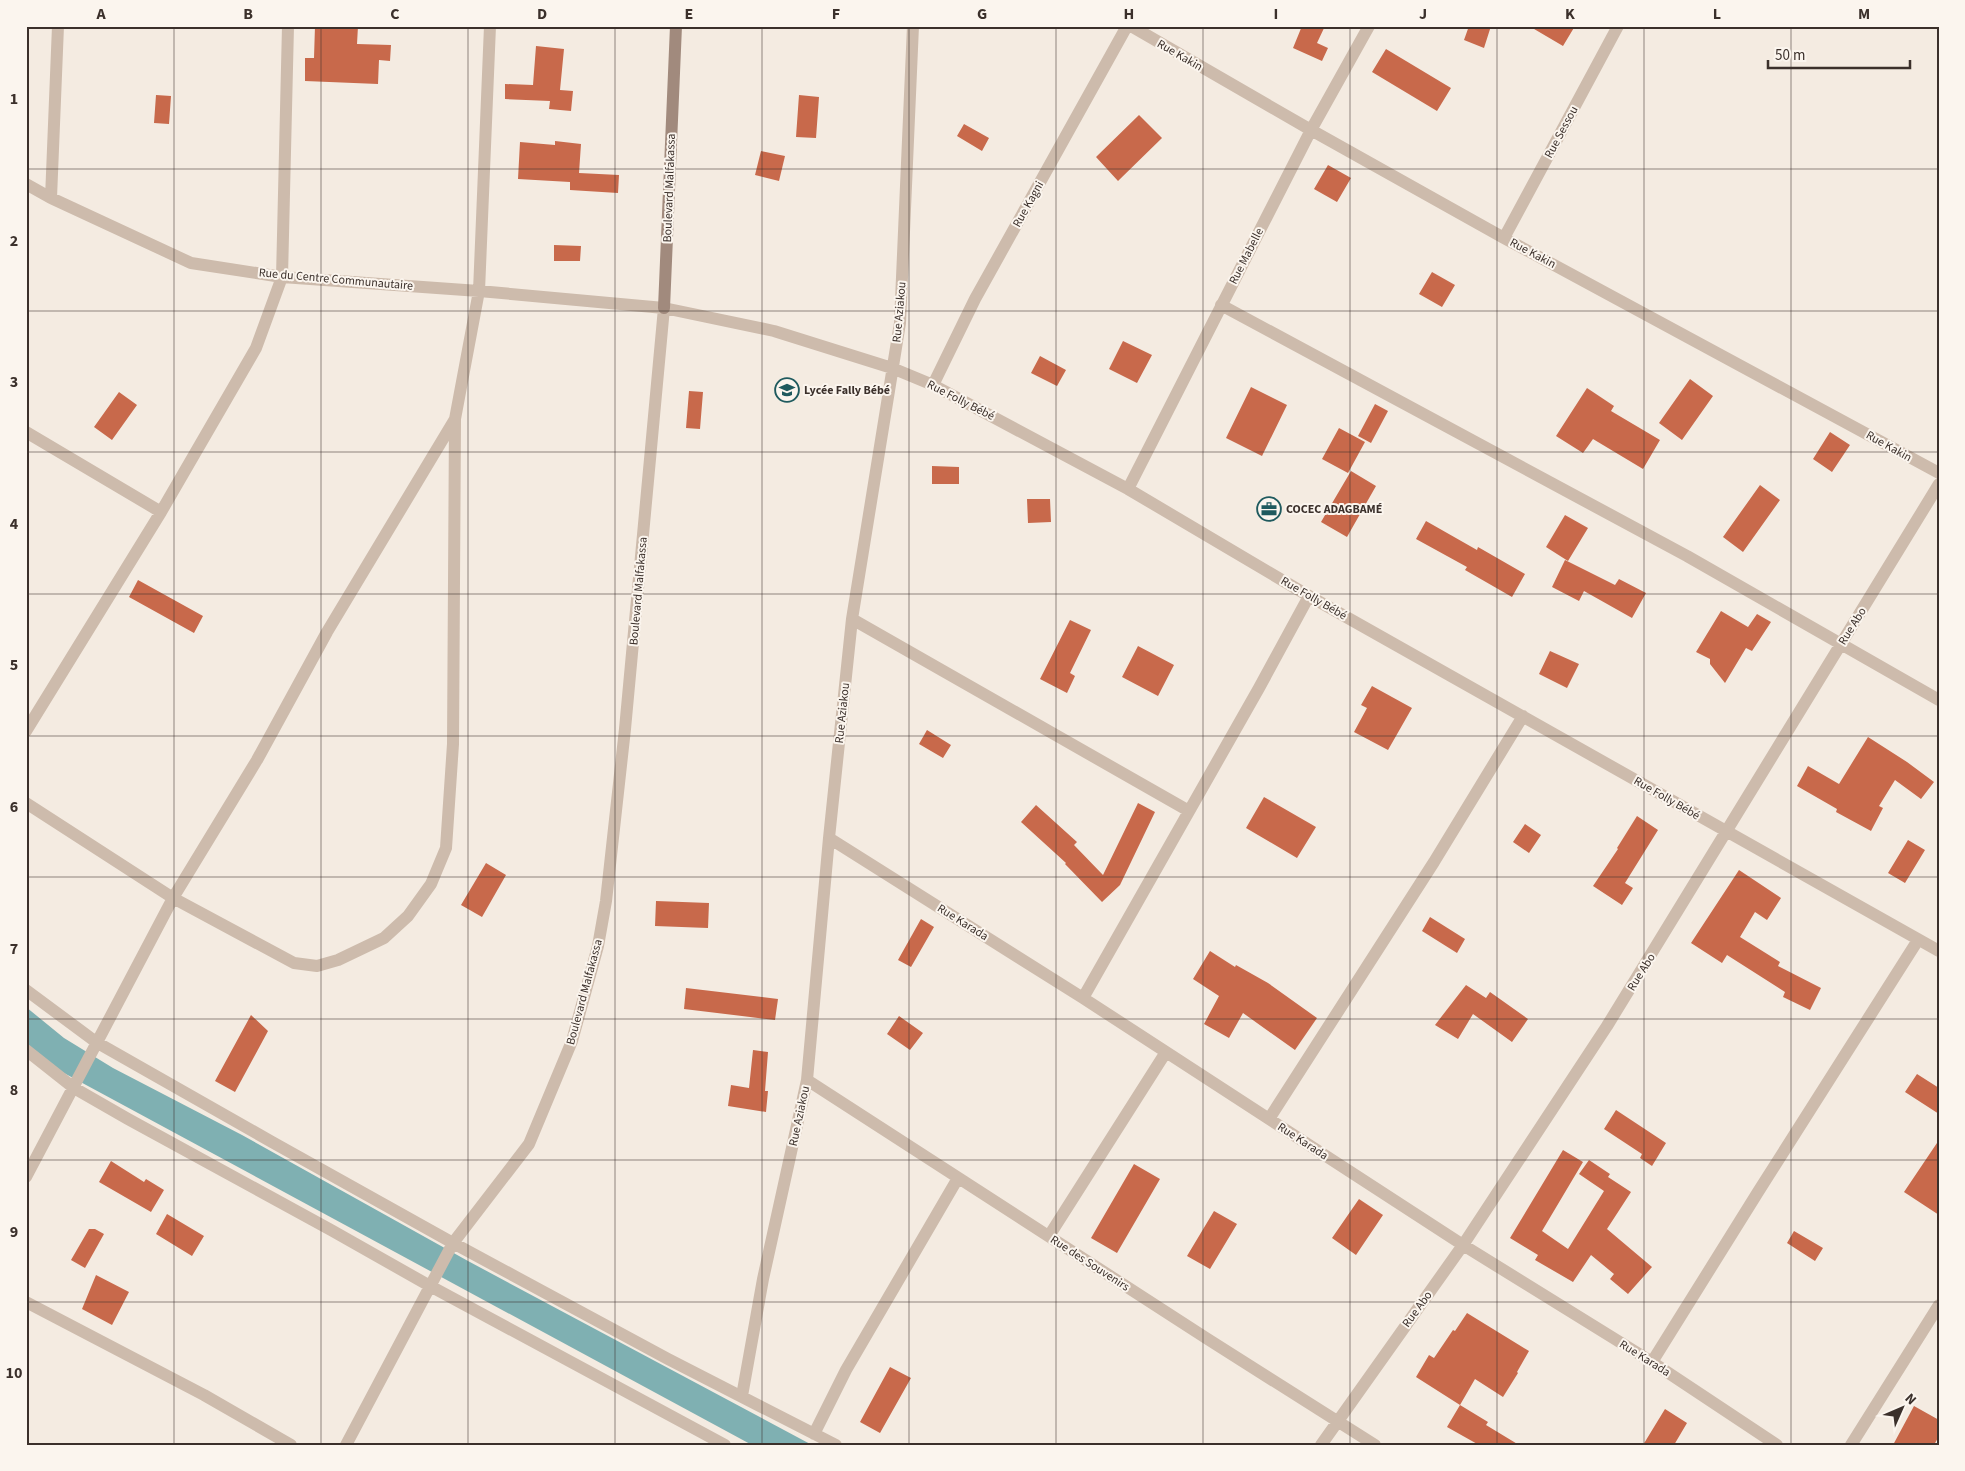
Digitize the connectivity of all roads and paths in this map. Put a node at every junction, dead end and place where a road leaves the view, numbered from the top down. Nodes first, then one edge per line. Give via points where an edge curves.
1 (58, 26) edge
2 (288, 26) edge
3 (490, 26) edge
4 (676, 26) edge
5 (913, 26) edge
6 (1127, 26) edge
7 (1131, 26) edge
8 (1369, 26) edge
9 (1618, 26) edge
10 (1310, 130) junction
11 (26, 184) edge
12 (51, 198) junction
13 (1504, 238) junction
14 (282, 277) junction
15 (479, 290) junction
16 (1221, 305) junction
17 (664, 308) junction
18 (892, 368) junction
19 (933, 384) junction
20 (455, 419) junction
21 (26, 432) edge
22 (1939, 473) edge
23 (1939, 484) edge
24 (1128, 489) junction
25 (161, 512) junction
26 (1309, 596) junction
27 (852, 619) junction
28 (1840, 645) junction
29 (1939, 700) edge
30 (1523, 716) junction
31 (26, 731) edge
32 (26, 803) edge
33 (1189, 810) junction
34 (1727, 832) junction
35 (829, 838) junction
36 (173, 898) junction
37 (1918, 940) junction
38 (1939, 951) edge
39 (26, 990) edge
40 (1083, 998) junction
41 (96, 1042) junction
42 (26, 1050) edge
43 (1166, 1052) junction
44 (807, 1080) junction
45 (74, 1088) junction
46 (1269, 1119) junction
47 (26, 1177) edge
48 (958, 1178) junction
49 (1049, 1236) junction
50 (453, 1243) junction
51 (1463, 1245) junction
52 (431, 1284) junction
53 (26, 1302) edge
54 (1939, 1305) edge
55 (1652, 1362) junction
56 (742, 1396) junction
57 (1338, 1420) junction
58 (814, 1434) junction
59 (292, 1445) edge
60 (346, 1445) edge
61 (726, 1445) edge
62 (836, 1445) edge
63 (1322, 1445) edge
64 (1375, 1445) edge
65 (1778, 1445) edge
66 (1851, 1445) edge

1 - 12 street
2 - 14 street
3 - 15 street
4 - 17 street, Boulevard Malfakassa
5 - 18 street, Rue Aziakou via 900,323
6 - 19 street, Rue Kagni via 975,298
7 - 10 street, Rue Kakin
8 - 10 street, Rue Mabelle
9 - 13 street, Rue Sessou
10 - 13 street, Rue Kakin
10 - 16 street, Rue Mabelle
11 - 12 street, Rue du Centre Communautaire
12 - 14 street, Rue du Centre Communautaire via 191,263
13 - 22 street, Rue Kakin
14 - 15 street, Rue du Centre Communautaire
14 - 25 street via 256,348
15 - 17 street, Rue du Centre Communautaire
15 - 20 street
16 - 24 street, Rue Mabelle
16 - 28 street via 1687,556
17 - 18 street, Rue Folly Bébé via 774,331
17 - 50 street, Boulevard Malfakassa via 626,719 598,946 572,1041 529,1144
18 - 19 street, Rue Folly Bébé
18 - 27 street, Rue Aziakou
19 - 24 street, Rue Folly Bébé
20 - 36 street
20 - 36 street via 453,744 446,848 431,884 408,916 384,938 338,960 316,966 294,963
21 - 25 street
23 - 28 street, Rue Abo
24 - 26 street, Rue Folly Bébé
25 - 31 street
26 - 30 street, Rue Folly Bébé
26 - 33 street
27 - 33 street
27 - 35 street, Rue Aziakou
28 - 29 street
28 - 34 street, Rue Abo
30 - 34 street, Rue Folly Bébé
30 - 46 street via 1434,862
32 - 36 street
33 - 40 street
34 - 37 street, Rue Folly Bébé
34 - 51 street, Rue Abo via 1607,1026
35 - 40 street, Rue Karada
35 - 44 street, Rue Aziakou
36 - 41 street
37 - 38 street, Rue Folly Bébé
37 - 55 street
39 - 41 street
40 - 43 street, Rue Karada
41 - 45 street
41 - 50 street
42 - 45 street
43 - 46 street, Rue Karada
43 - 49 street
44 - 48 street, Rue des Souvenirs
44 - 56 street, Rue Aziakou via 763,1279
45 - 47 street
45 - 52 street
46 - 51 street, Rue Karada
48 - 49 street, Rue des Souvenirs
48 - 58 street via 846,1370
49 - 57 street, Rue des Souvenirs
50 - 52 street, Boulevard Malfakassa
50 - 56 street
51 - 55 street, Rue Karada
51 - 57 street, Rue Abo
52 - 60 street, Boulevard Malfakassa
52 - 61 street
53 - 59 street
54 - 66 street
55 - 65 street, Rue Karada
56 - 58 street
57 - 63 street, Rue Abo
57 - 64 street, Rue des Souvenirs
58 - 62 street

